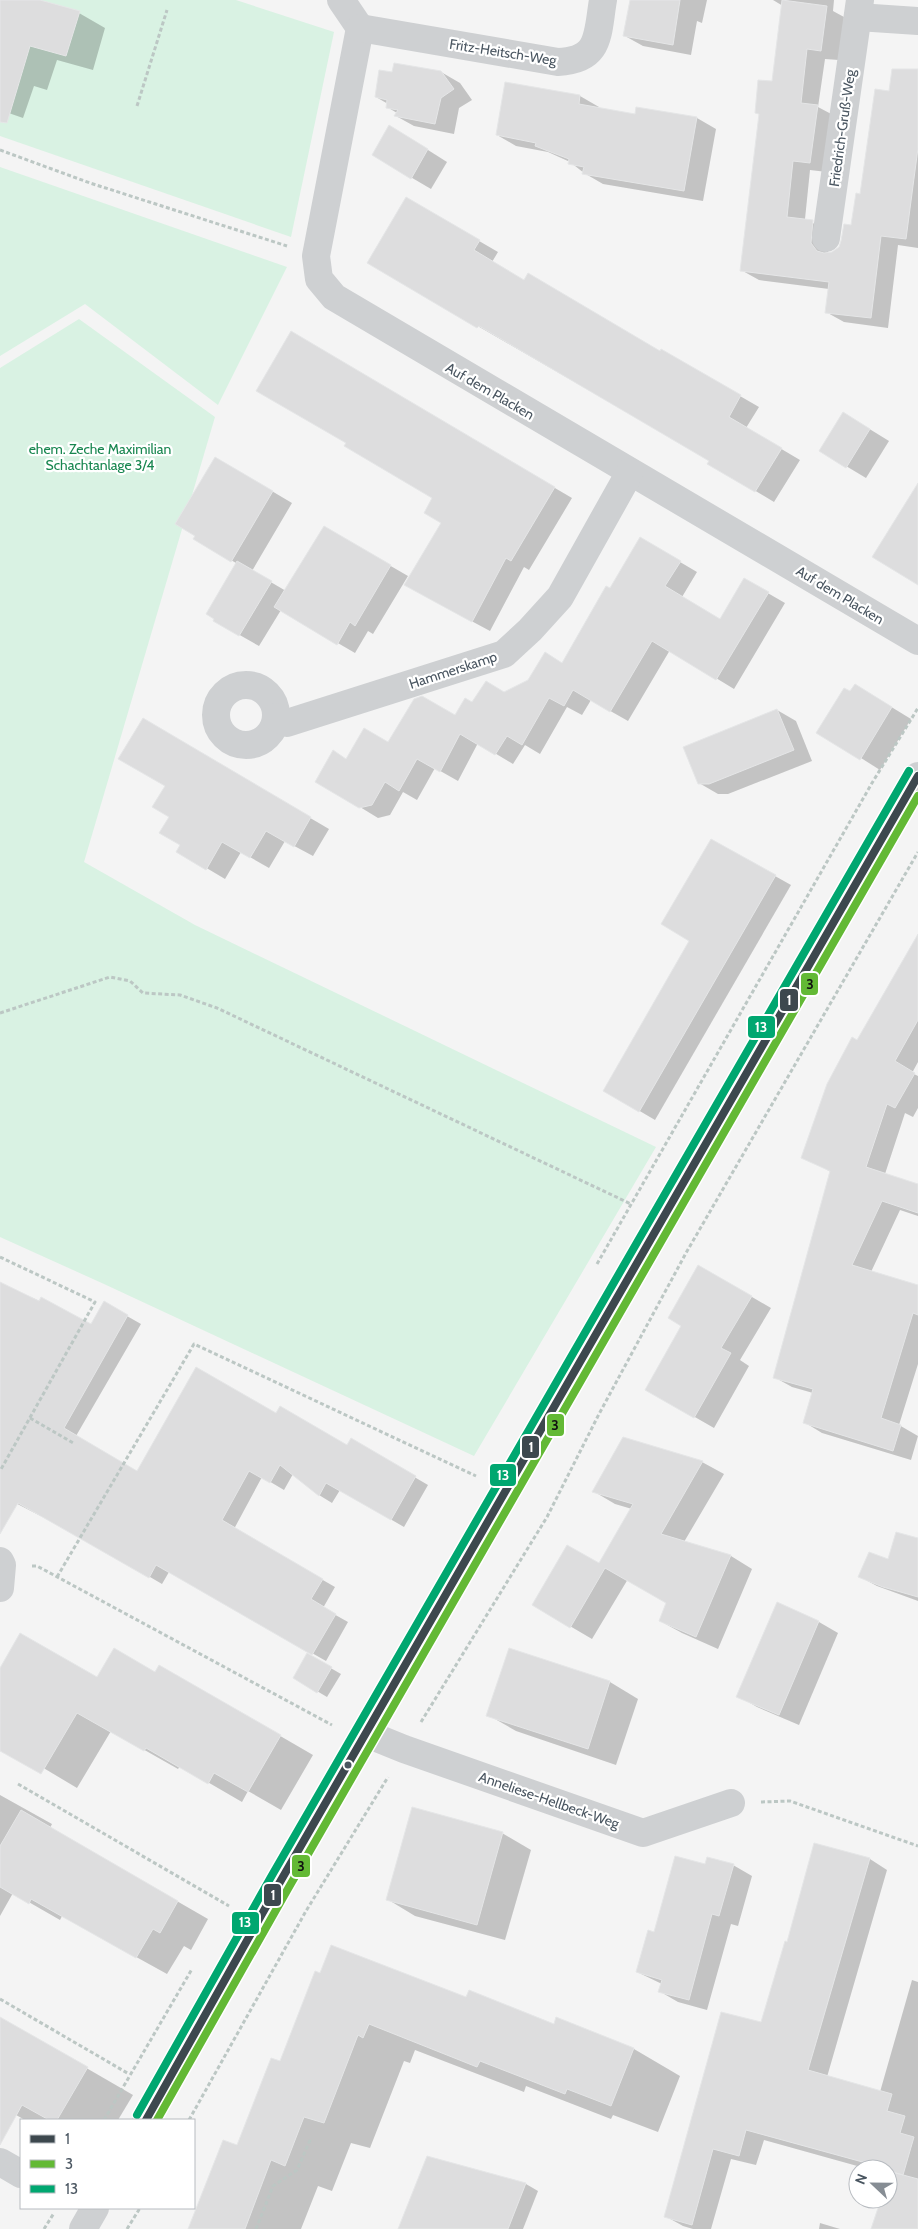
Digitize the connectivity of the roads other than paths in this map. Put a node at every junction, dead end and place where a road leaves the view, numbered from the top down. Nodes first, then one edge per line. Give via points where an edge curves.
1 (341, 0) edge
2 (603, 0) edge
3 (859, 9) edge
4 (918, 21) edge
5 (360, 28) junction
6 (826, 238) dead end
7 (630, 472) junction
8 (918, 641) edge
9 (276, 717) dead end
10 (918, 776) edge
11 (367, 1734) junction
12 (731, 1803) road end
13 (147, 2119) edge
14 (0, 2162) edge
15 (20, 2173) edge

1 - 5 street
2 - 5 street, Fritz-Heitsch-Weg via 595,43 588,55 573,61 558,62
3 - 4 street, Friedrich-Gruß-Weg
3 - 6 street, Friedrich-Gruß-Weg
5 - 7 street, Auf dem Placken via 316,256 319,280 334,297
7 - 8 street, Auf dem Placken
7 - 9 street, Hammerskamp via 560,597 504,654 287,723
10 - 11 street
11 - 12 street, Anneliese-Hellbeck-Weg via 643,1833
11 - 13 street
14 - 15 street

